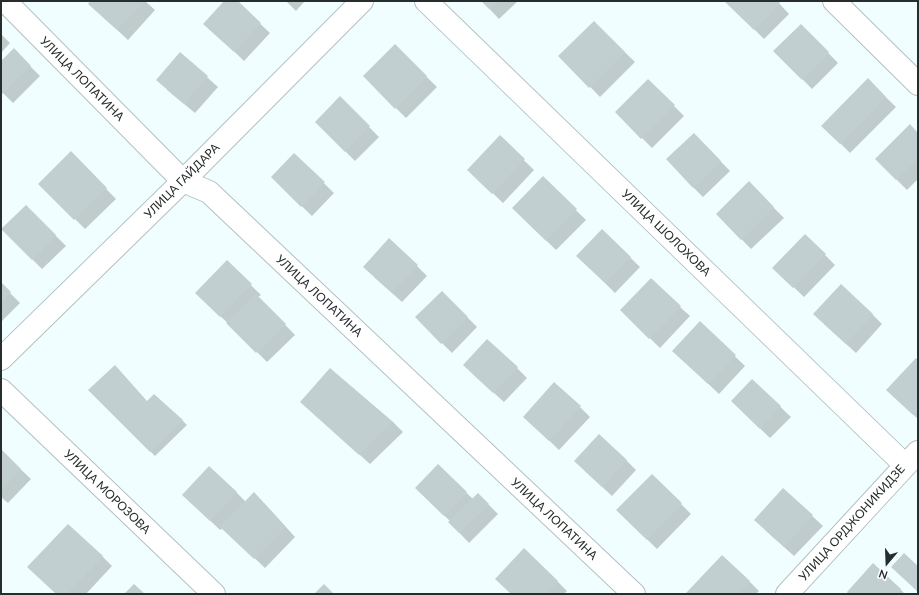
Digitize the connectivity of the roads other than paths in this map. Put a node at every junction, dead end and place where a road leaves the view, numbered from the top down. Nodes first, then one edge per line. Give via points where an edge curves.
1 (5, 1) edge
2 (362, 1) edge
3 (426, 1) edge
4 (834, 1) edge
5 (918, 84) edge
6 (183, 181) junction
7 (1, 359) edge
8 (1, 390) edge
9 (911, 459) edge
10 (214, 594) edge
11 (634, 594) edge
12 (788, 594) edge

1 - 6 street, УЛИЦА ЛОПАТИНА
2 - 6 street, УЛИЦА ГАЙДАРА
3 - 9 street, УЛИЦА ШОЛОХОВА
4 - 5 street
6 - 7 street, УЛИЦА ГАЙДАРА
6 - 11 street, УЛИЦА ЛОПАТИНА via 209,192
8 - 10 street, УЛИЦА МОРОЗОВА
9 - 12 street, УЛИЦА ОРДЖОНИКИДЗЕ

